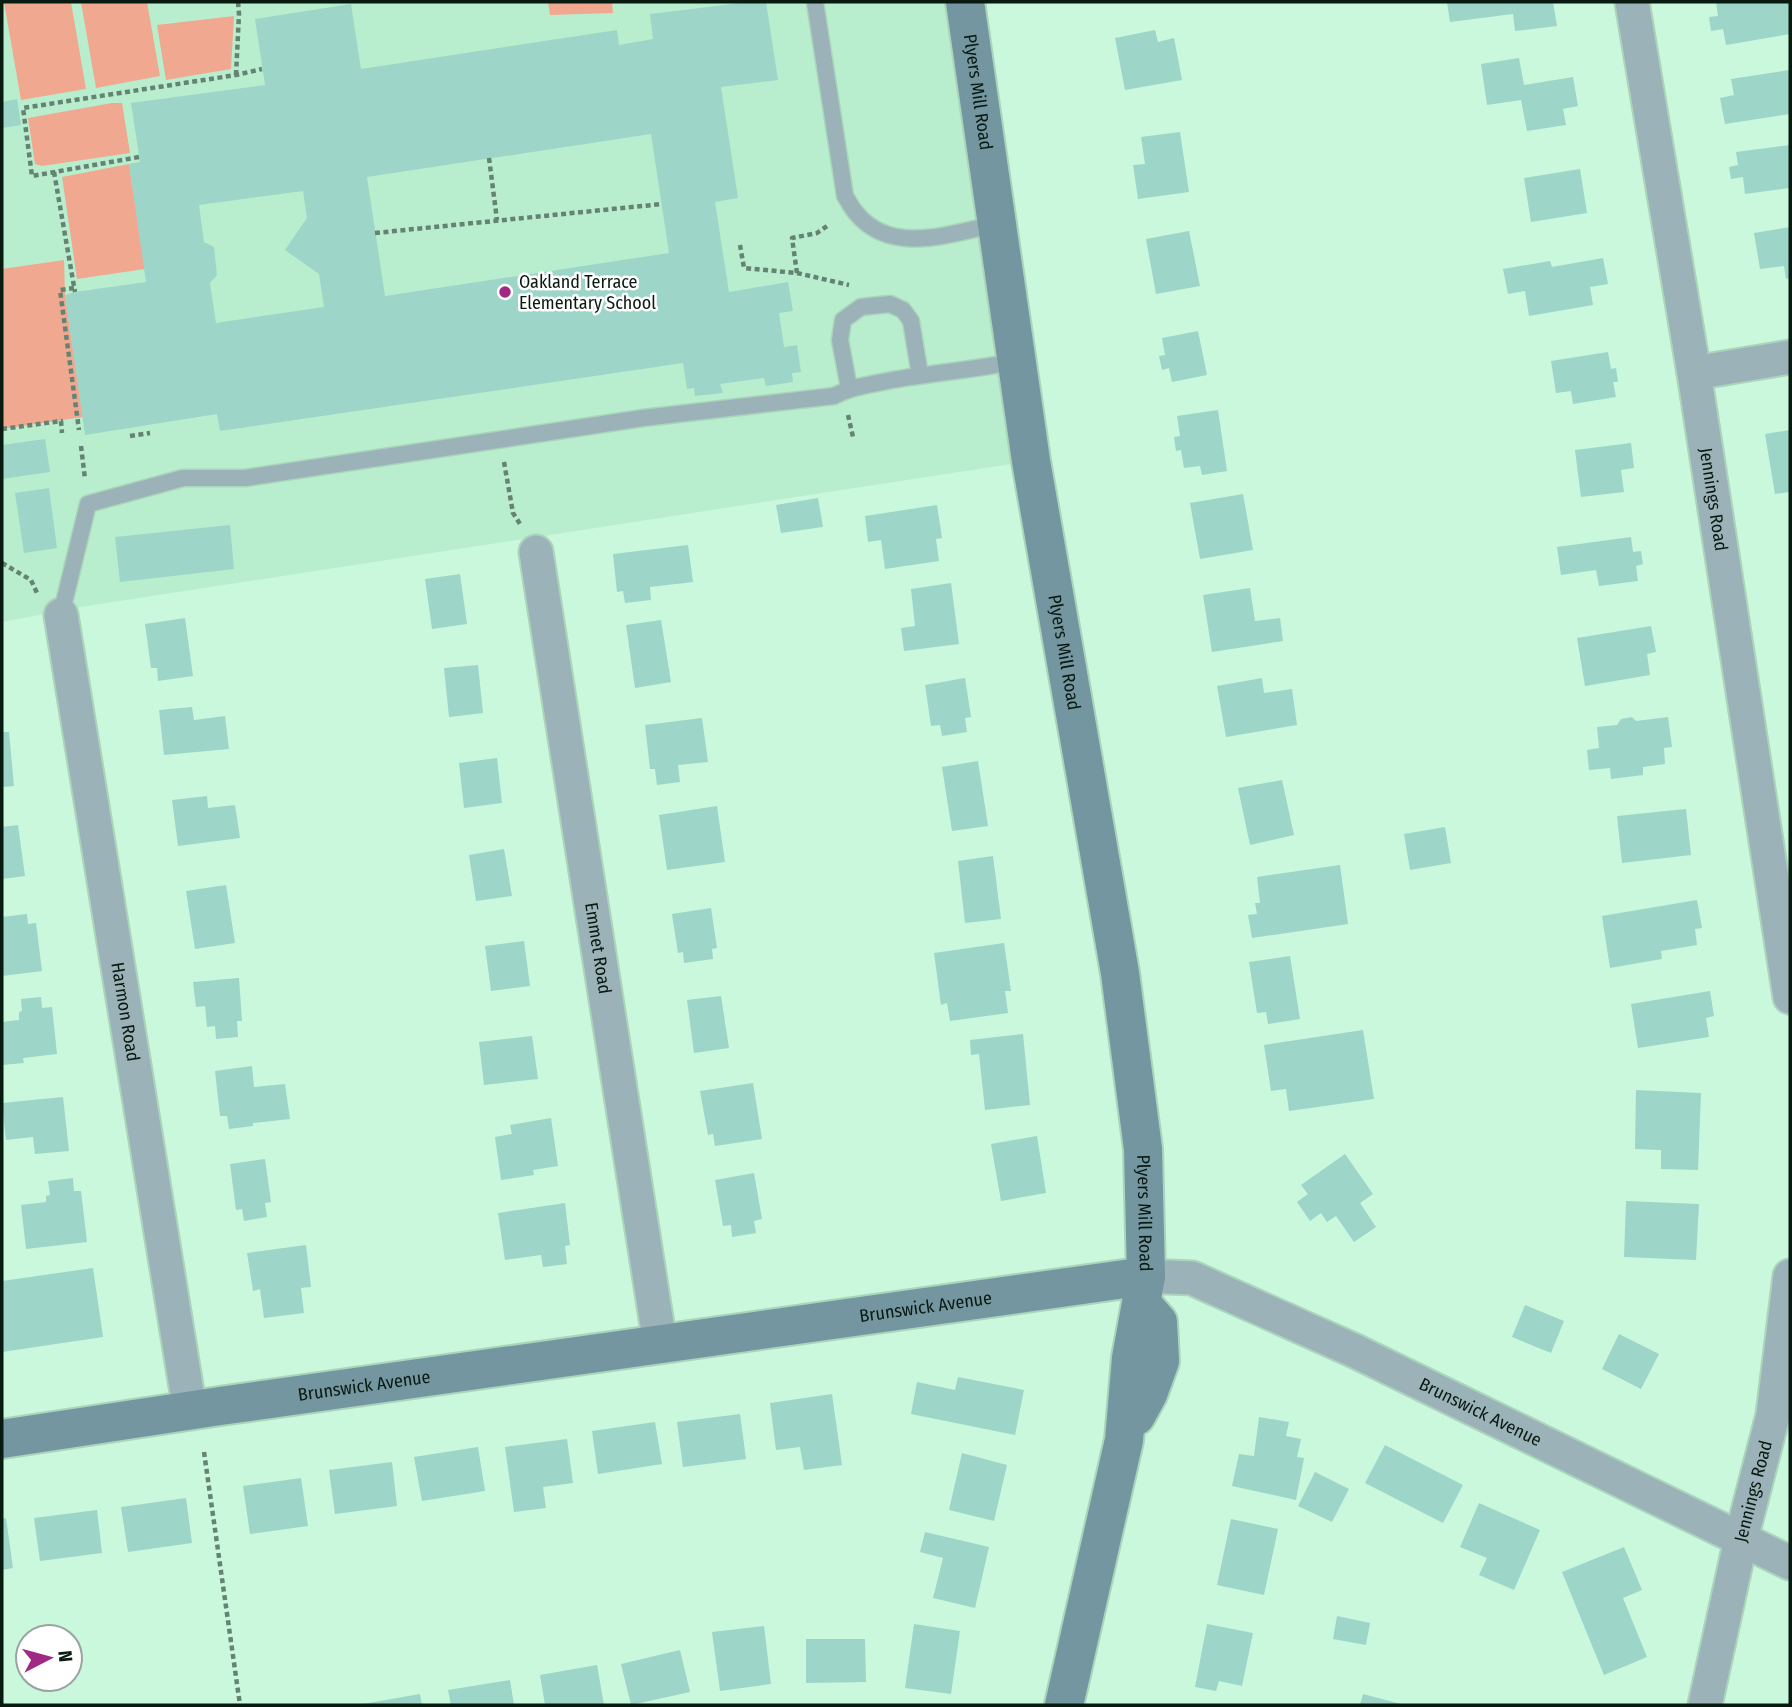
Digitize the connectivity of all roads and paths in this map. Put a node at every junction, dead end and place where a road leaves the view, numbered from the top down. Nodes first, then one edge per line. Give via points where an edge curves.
1 (238, 2) edge
2 (815, 2) edge
3 (965, 2) edge
4 (1632, 2) edge
5 (262, 69) dead end
6 (236, 75) junction
7 (139, 157) dead end
8 (489, 158) dead end
9 (54, 172) junction
10 (662, 204) dead end
11 (498, 220) junction
12 (998, 224) junction
13 (827, 226) dead end
14 (375, 233) dead end
15 (740, 245) dead end
16 (797, 273) junction
17 (853, 286) dead end
18 (1790, 357) edge
19 (1017, 360) junction
20 (1694, 373) junction
21 (920, 375) junction
22 (849, 388) junction
23 (847, 411) dead end
24 (2, 429) edge
25 (79, 430) dead end
26 (62, 433) dead end
27 (150, 433) dead end
28 (130, 436) dead end
29 (853, 437) dead end
30 (81, 446) dead end
31 (506, 476) dead end
32 (88, 505) junction
33 (513, 513) dead end
34 (536, 552) dead end
35 (2, 563) edge
36 (61, 615) junction
37 (1790, 997) edge
38 (1790, 1276) edge
39 (1143, 1289) junction
40 (660, 1344) junction
41 (190, 1411) junction
42 (2, 1439) edge
43 (204, 1452) dead end
44 (1741, 1539) junction
45 (1790, 1563) edge
46 (240, 1705) edge
47 (1064, 1705) edge
48 (1705, 1705) edge

1 - 6 path
2 - 12 lane via 845,196 857,215 875,230 919,240
3 - 12 street, Plyers Mill Road
4 - 20 street, Jennings Road
5 - 6 path
6 - 9 path via 23,108 32,176
7 - 9 path
8 - 11 path
9 - 25 path via 74,290 61,290
10 - 11 path
11 - 14 path
12 - 19 street, Plyers Mill Road
13 - 16 path via 792,238
15 - 16 path via 744,268
16 - 17 path
18 - 20 street
19 - 21 lane
19 - 39 street, Plyers Mill Road via 1120,973 1143,1149
20 - 37 street, Jennings Road
21 - 22 lane
21 - 22 lane via 911,321 903,310 890,304 861,307 843,320 840,340
22 - 32 lane via 834,396 643,418 246,478 183,478
23 - 29 path
24 - 26 path via 61,421
27 - 28 path
30 - 32 path
31 - 33 path
32 - 36 lane
34 - 40 street, Emmet Road
35 - 36 path via 31,580 44,608
36 - 41 street, Harmon Road
38 - 44 street, Jennings Road via 1773,1415
39 - 40 street, Brunswick Avenue
39 - 44 street, Brunswick Avenue via 1192,1278 1355,1351
39 - 47 street, Plyers Mill Road via 1158,1322 1160,1361 1124,1440
40 - 41 street, Brunswick Avenue
41 - 42 street, Brunswick Avenue
43 - 46 path
44 - 45 street, Brunswick Avenue
44 - 48 street, Jennings Road

